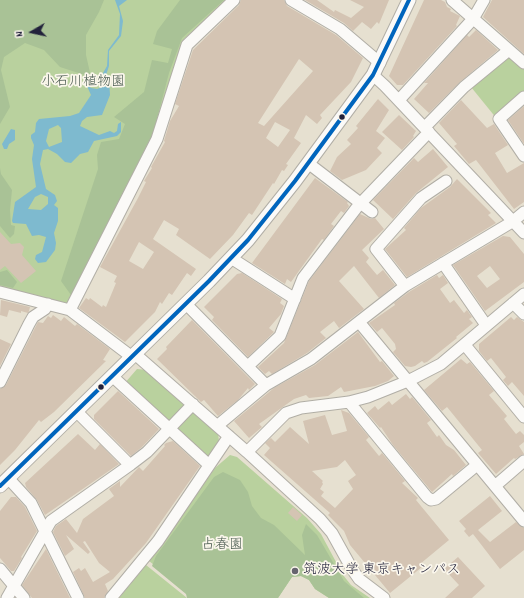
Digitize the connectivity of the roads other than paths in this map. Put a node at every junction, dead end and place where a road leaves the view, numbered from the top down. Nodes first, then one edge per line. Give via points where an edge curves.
1 (234, 0) edge
2 (291, 0) edge
3 (409, 0) edge
4 (452, 0) edge
5 (484, 0) edge
6 (473, 19) junction
7 (508, 50) junction
8 (380, 63) junction
9 (524, 63) edge
10 (373, 75) junction
11 (524, 97) edge
12 (399, 100) junction
13 (427, 130) junction
14 (524, 156) edge
15 (308, 163) junction
16 (446, 181) dead end
17 (362, 202) junction
18 (372, 212) dead end
19 (524, 212) edge
20 (512, 222) junction
21 (524, 233) edge
22 (231, 258) junction
23 (442, 263) junction
24 (404, 286) junction
25 (0, 292) edge
26 (524, 294) edge
27 (295, 299) junction
28 (513, 303) junction
29 (48, 304) junction
30 (186, 304) junction
31 (70, 310) junction
32 (524, 314) edge
33 (359, 322) junction
34 (486, 325) junction
35 (465, 345) junction
36 (133, 356) junction
37 (248, 366) junction
38 (112, 376) junction
39 (408, 381) junction
40 (0, 382) edge
41 (266, 385) junction
42 (349, 402) junction
43 (193, 404) junction
44 (76, 411) junction
45 (524, 417) edge
46 (217, 426) junction
47 (169, 427) junction
48 (229, 436) junction
49 (247, 452) junction
50 (524, 461) edge
51 (210, 465) junction
52 (476, 465) junction
53 (130, 466) junction
54 (4, 482) edge
55 (495, 486) junction
56 (524, 521) edge
57 (45, 529) junction
58 (0, 569) edge
59 (14, 586) junction
60 (7, 598) edge
61 (24, 598) edge
62 (78, 598) edge
63 (111, 598) edge
64 (384, 598) edge

1 - 31 street via 187,45 157,139
2 - 8 street via 340,29
3 - 8 main road
4 - 6 street
5 - 6 street
6 - 7 street
6 - 12 street
7 - 9 street
7 - 13 street via 464,87
8 - 10 main road
10 - 12 street
10 - 15 main road
11 - 14 street via 499,119
12 - 13 street
13 - 17 street
13 - 20 street
15 - 17 street
15 - 22 main road
16 - 24 street via 421,198 376,249
17 - 18 street
17 - 27 street via 303,278
19 - 20 street
20 - 21 street
20 - 23 street
22 - 27 street
22 - 30 main road
23 - 24 street
23 - 34 street
24 - 33 street
25 - 29 street
26 - 28 street
27 - 37 street via 280,336
28 - 32 street
28 - 34 street
29 - 31 street
29 - 40 street via 45,310 33,317 28,324
30 - 36 main road
30 - 37 street
31 - 36 street
33 - 39 street
33 - 41 street via 311,359
34 - 35 street
35 - 39 street via 441,364
35 - 45 street
36 - 38 main road
36 - 43 street
37 - 41 street
38 - 44 main road
38 - 47 street
39 - 42 street
39 - 52 street
41 - 46 street
42 - 49 street via 301,408 286,413
42 - 52 street via 431,500 436,499
43 - 46 street
43 - 47 street
44 - 53 street
44 - 54 main road
46 - 48 street
47 - 51 street
47 - 53 street via 147,452
48 - 49 street
48 - 51 street
49 - 64 street via 320,519 332,533 359,579
50 - 55 street
51 - 63 street via 158,541
52 - 55 street
53 - 57 street via 52,521
54 - 57 street via 31,503
55 - 56 street
57 - 59 street
57 - 62 street
58 - 59 street
59 - 60 street
59 - 61 street

